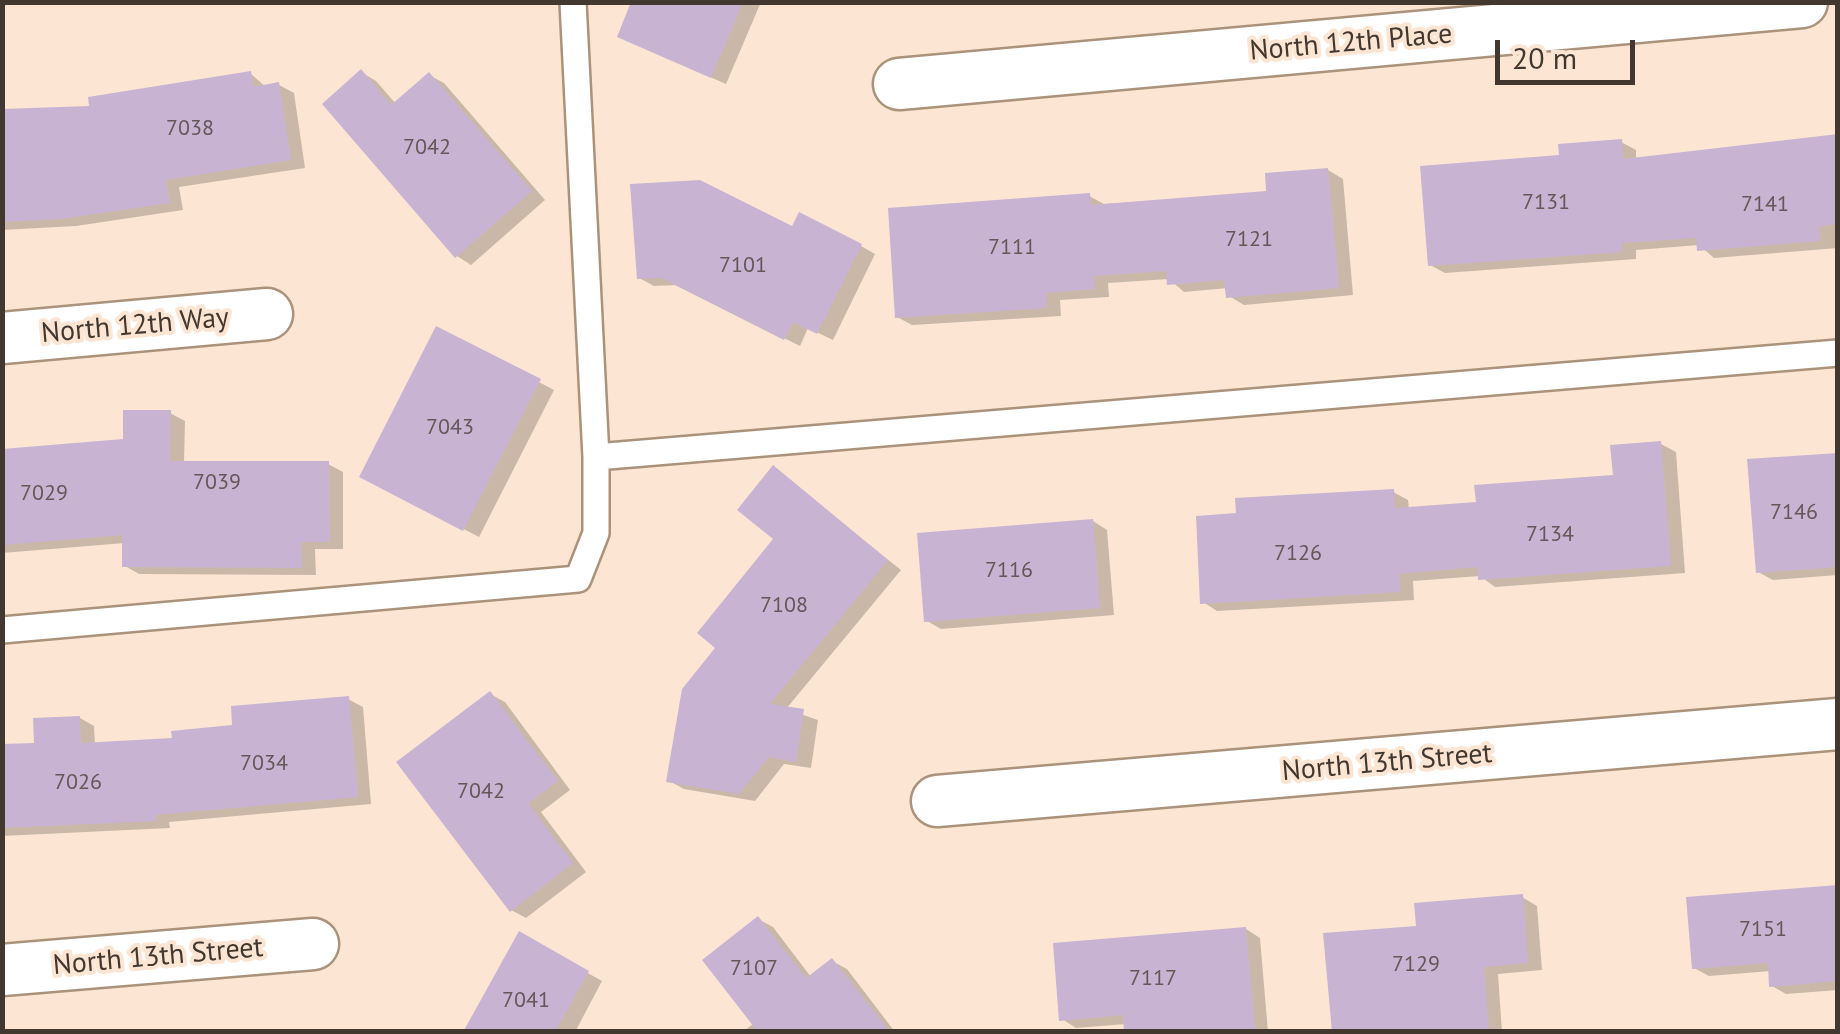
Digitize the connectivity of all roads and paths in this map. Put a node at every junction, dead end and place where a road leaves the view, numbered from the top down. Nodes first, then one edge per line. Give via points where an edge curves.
1 (573, 2) edge
2 (1802, 2) edge
3 (899, 84) dead end
4 (267, 314) dead end
5 (2, 338) edge
6 (1838, 353) edge
7 (596, 456) junction
8 (2, 630) edge
9 (1838, 724) edge
10 (937, 801) dead end
11 (313, 944) dead end
12 (2, 970) edge

1 - 7 lane
2 - 3 street, North 12th Place
4 - 5 street, North 12th Way
6 - 7 lane
7 - 8 lane via 596,533 578,579
9 - 10 street, North 13th Street
11 - 12 street, North 13th Street

